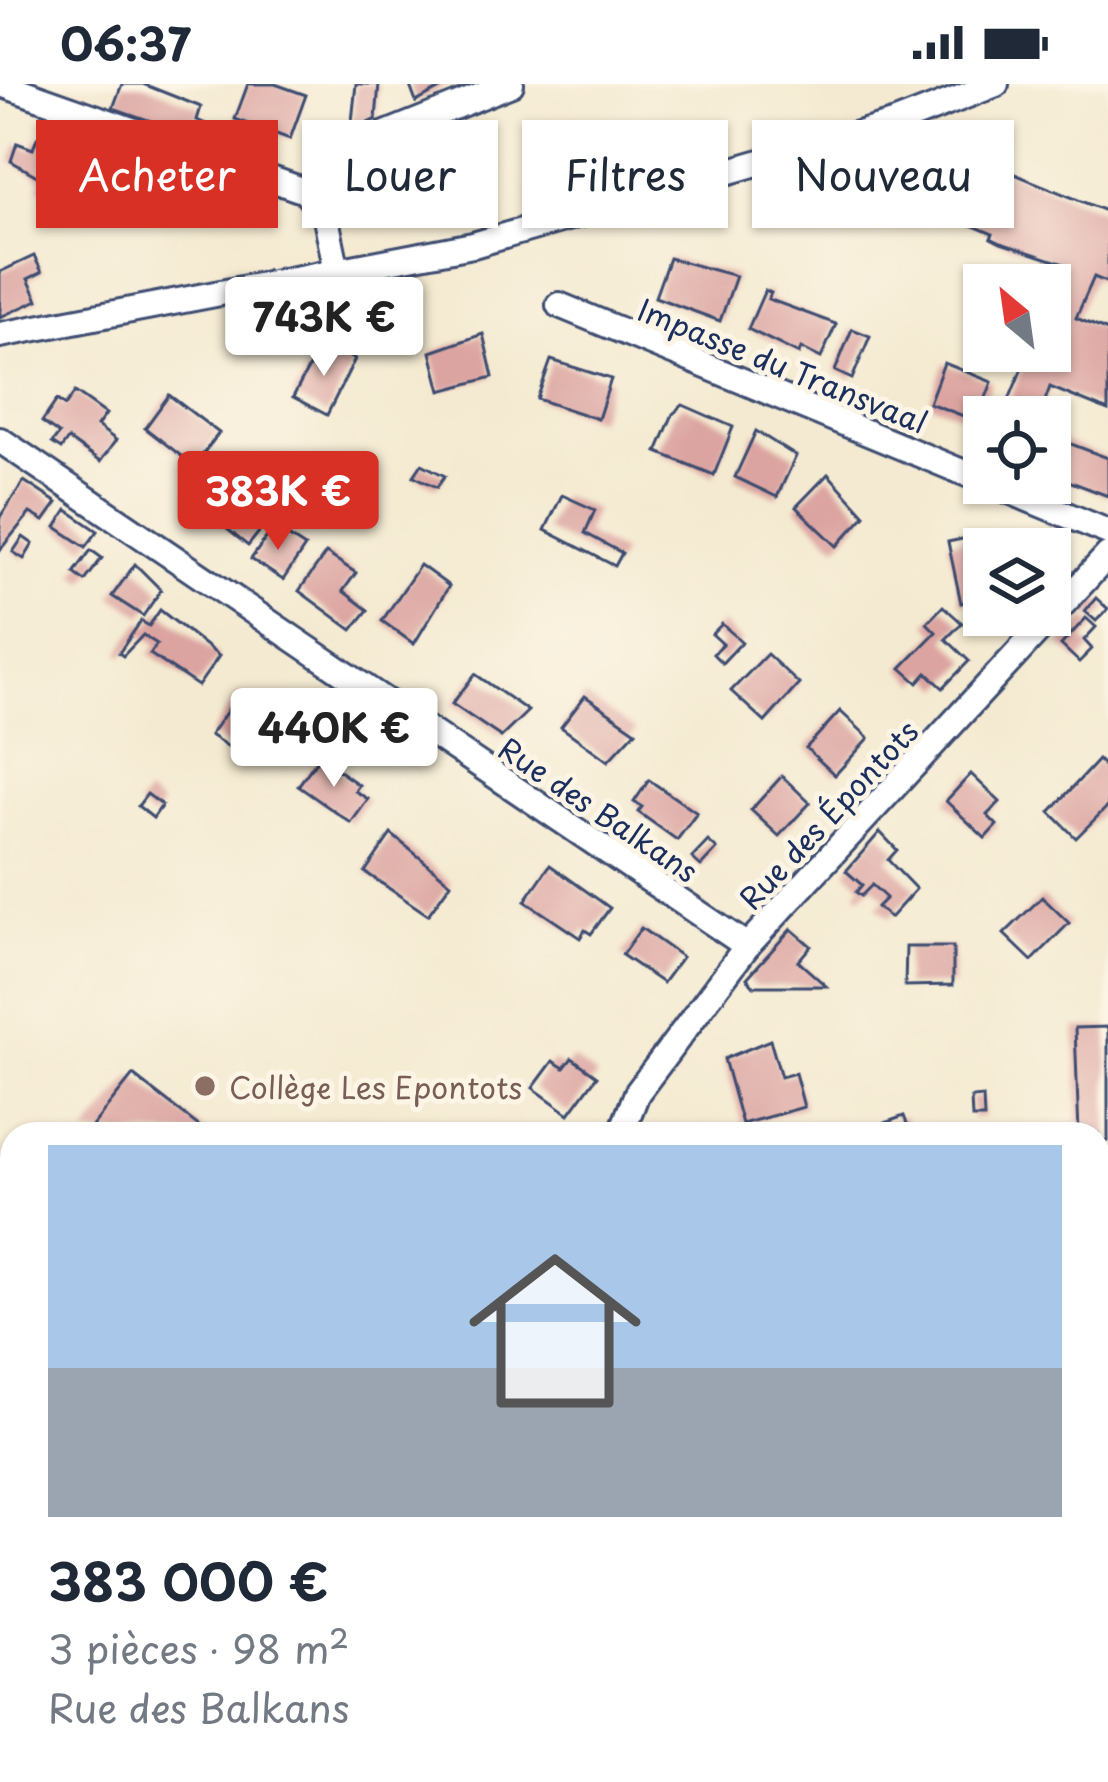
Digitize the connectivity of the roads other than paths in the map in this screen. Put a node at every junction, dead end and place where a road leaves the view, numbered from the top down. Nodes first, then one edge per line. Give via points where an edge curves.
1 (1, 84) edge
2 (511, 84) edge
3 (996, 84) edge
4 (420, 120) edge
5 (302, 190) edge
6 (328, 228) edge
7 (337, 272) junction
8 (559, 305) dead end
9 (0, 334) edge
10 (0, 440) edge
11 (963, 472) edge
12 (1040, 504) edge
13 (1108, 532) edge
14 (1108, 555) edge
15 (747, 946) junction
16 (626, 1122) edge

1 - 5 street
2 - 4 street
3 - 7 street via 896,123 473,245
6 - 7 street
7 - 9 street
8 - 11 street, Impasse du Transvaal
10 - 15 street, Rue des Balkans
12 - 13 street, Impasse du Transvaal
14 - 15 street, Rue des Épontots
15 - 16 street, Rue des Épontots via 637,1093

